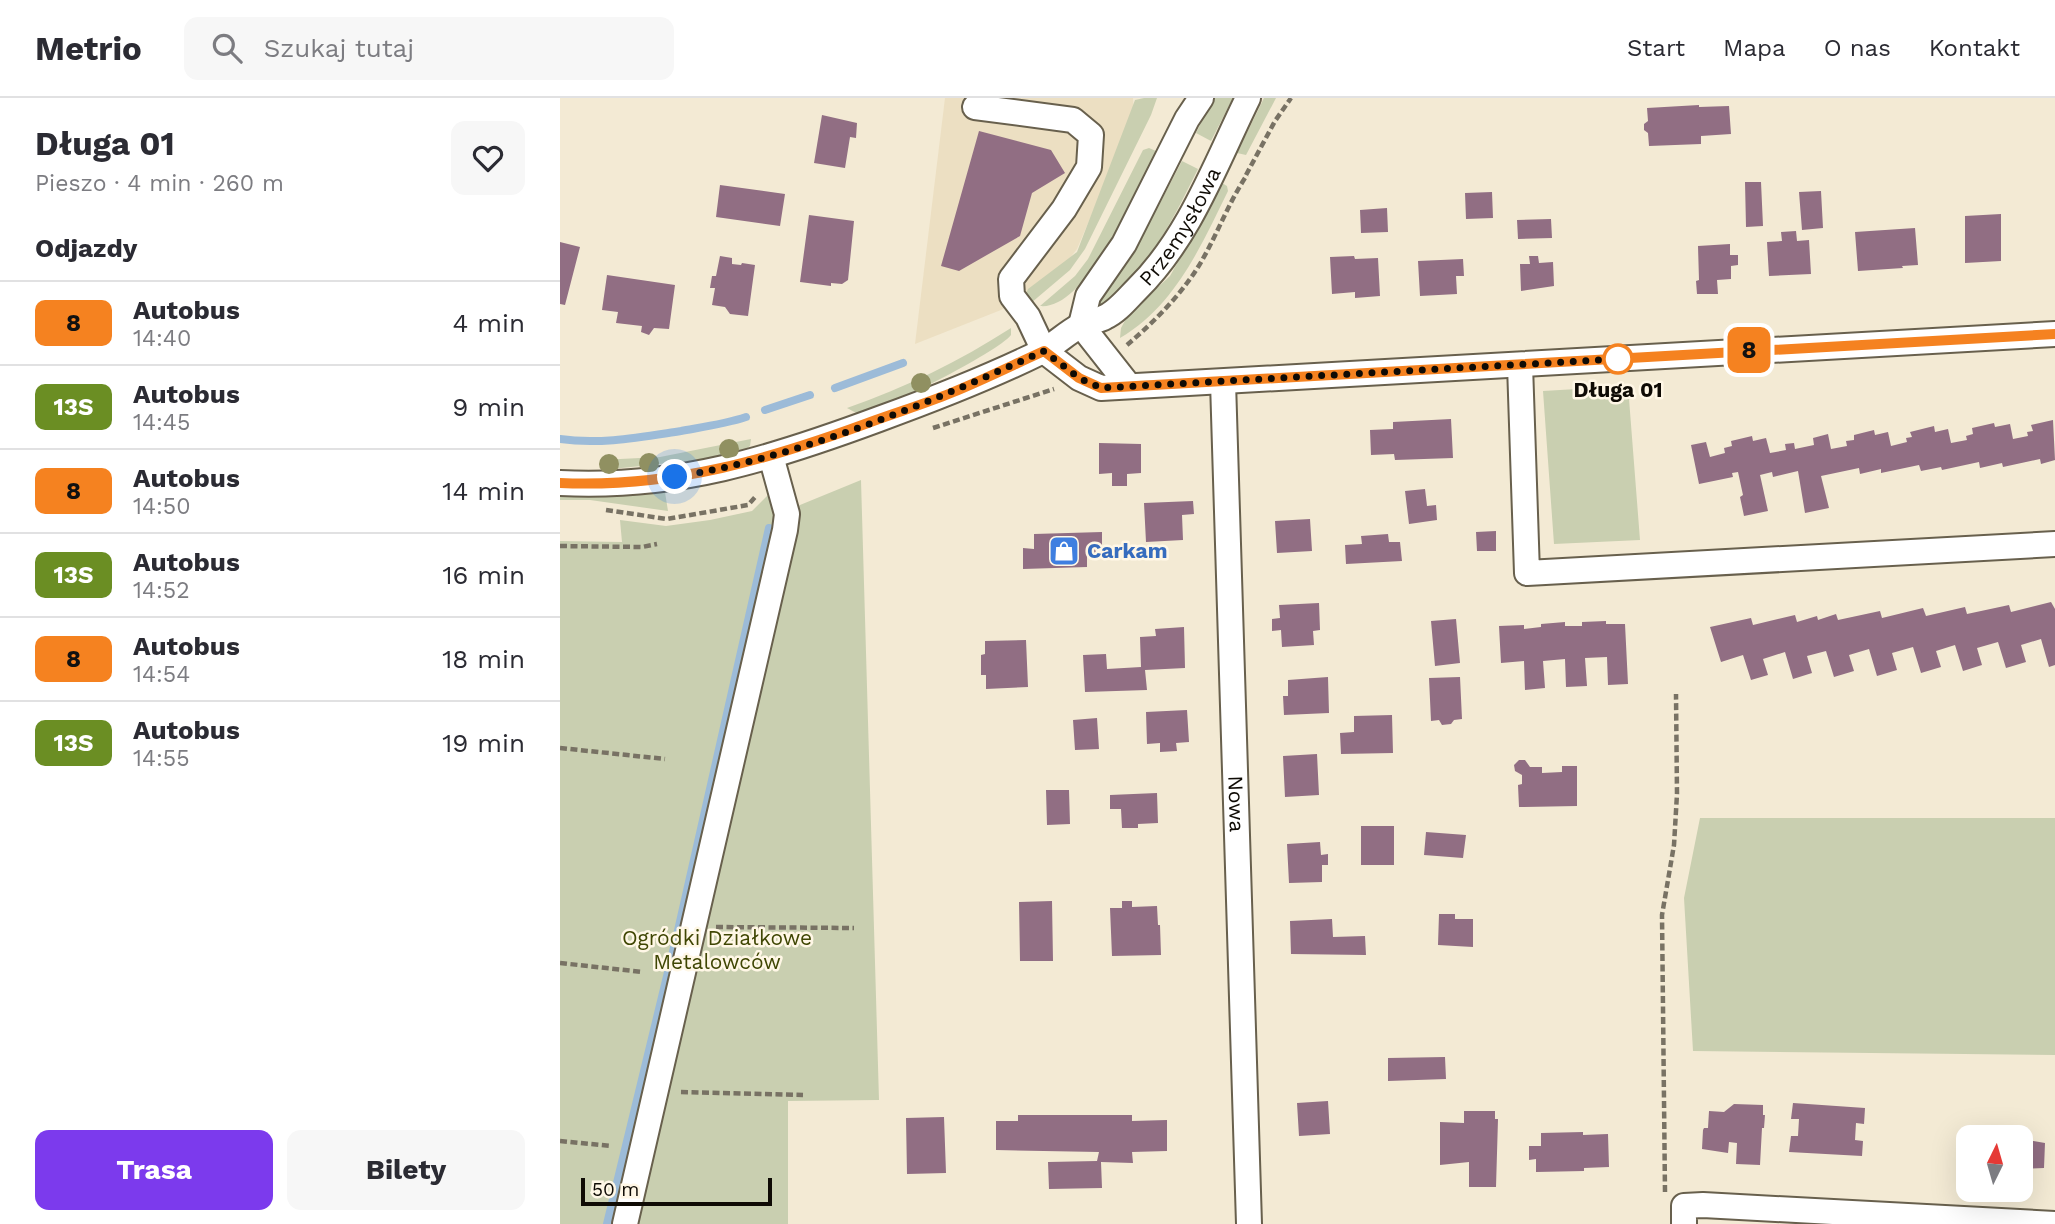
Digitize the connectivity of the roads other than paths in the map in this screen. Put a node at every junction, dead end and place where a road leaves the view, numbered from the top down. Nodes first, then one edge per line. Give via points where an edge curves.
1 (1201, 98) edge
2 (1248, 98) edge
3 (975, 107) dead end
4 (1188, 108) edge
5 (1028, 317) junction
6 (1081, 325) junction
7 (2055, 334) edge
8 (1044, 351) junction
9 (1520, 365) junction
10 (1223, 382) junction
11 (1129, 386) junction
12 (771, 456) junction
13 (560, 483) edge
14 (2055, 544) edge
15 (1684, 1215) edge
16 (625, 1224) edge
17 (1249, 1224) edge
18 (2055, 1224) edge

1 - 4 street, Przemysłowa
2 - 6 street, Przemysłowa via 1166,255 1108,317
3 - 5 street via 1073,120 1091,135 1089,167 1011,279 1012,296
4 - 6 street, Przemysłowa via 1124,244 1088,296
5 - 6 street
5 - 8 street
6 - 8 street, Przemysłowa
6 - 11 street
7 - 9 street
8 - 11 street via 1079,378 1101,388
8 - 12 street, Przemysłowa via 951,393
9 - 10 street
9 - 14 street via 1527,573
10 - 11 street
10 - 17 street, Nowa
12 - 13 street, Przemysłowa via 663,479 602,485
12 - 16 street via 787,514 785,530
15 - 18 street via 1703,1205

